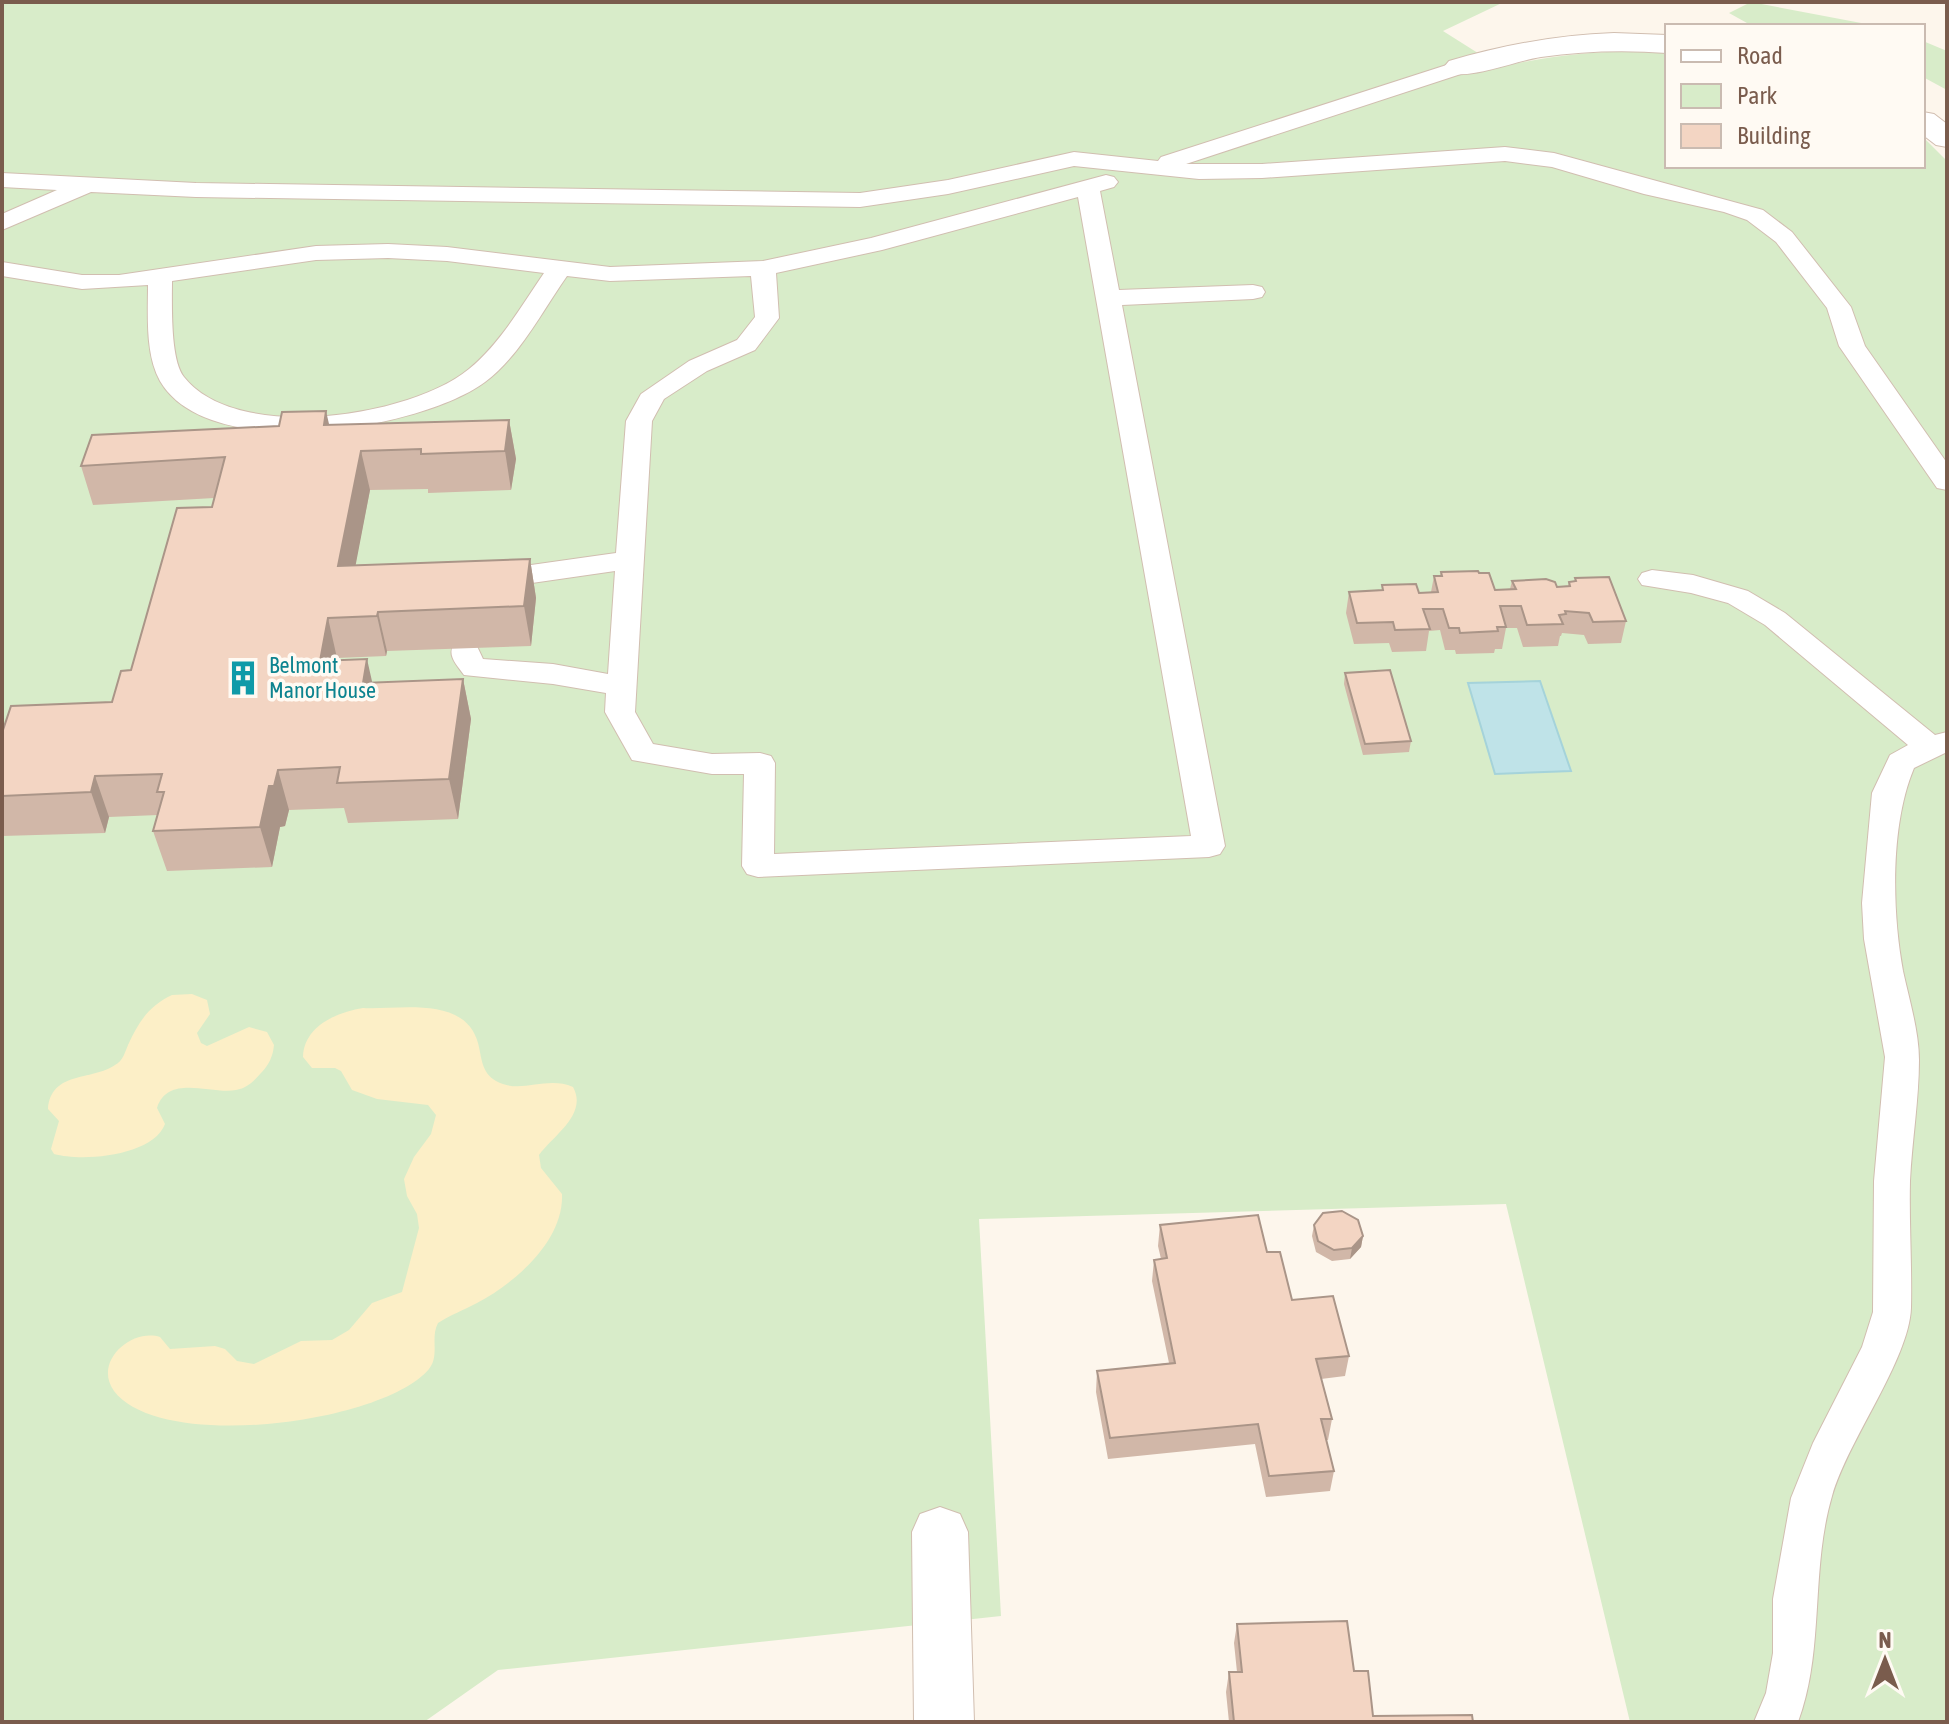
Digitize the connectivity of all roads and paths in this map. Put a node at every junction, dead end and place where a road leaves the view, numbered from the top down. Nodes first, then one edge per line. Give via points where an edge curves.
1 (1665, 44) edge
2 (1459, 67) joint
3 (1925, 122) edge
4 (1947, 138) edge
5 (1154, 167) junction
6 (2, 180) edge
7 (89, 185) junction
8 (1088, 187) junction
9 (2, 223) edge
10 (763, 268) junction
11 (2, 269) edge
12 (559, 270) junction
13 (160, 278) junction
14 (1253, 292) dead end
15 (1108, 298) junction
16 (1947, 482) edge
17 (631, 560) junction
18 (1652, 579) dead end
19 (471, 601) edge
20 (465, 649) edge
21 (622, 686) junction
22 (1938, 744) edge
23 (940, 1532) dead end
24 (944, 1722) edge
25 (1776, 1722) edge

1 - 2 street via 1550,46
2 - 5 lane
3 - 4 street
5 - 7 lane via 1074,159 962,185 860,200
5 - 8 lane
5 - 16 lane via 1262,171 1531,155 1755,215 1784,237 1839,307 1852,346
6 - 7 lane
7 - 9 lane
8 - 10 lane via 874,245
8 - 15 lane
10 - 12 lane via 655,274
10 - 17 lane via 767,318 746,345 698,366 654,394 639,421
11 - 13 lane via 82,282
12 - 13 lane via 388,251 316,253
12 - 13 lane via 477,376 406,410 358,421 301,425 249,420 214,409 171,379 161,333
14 - 15 lane
15 - 21 lane via 1209,846 758,866 760,763 712,764 643,753 620,712
17 - 19 lane via 503,578
17 - 21 lane
18 - 22 lane via 1738,597 1775,619
20 - 21 lane via 474,668
22 - 25 lane via 1901,762 1888,793 1878,903 1902,1057 1892,1181 1892,1312 1881,1349 1811,1498 1794,1599 1794,1653
23 - 24 street

